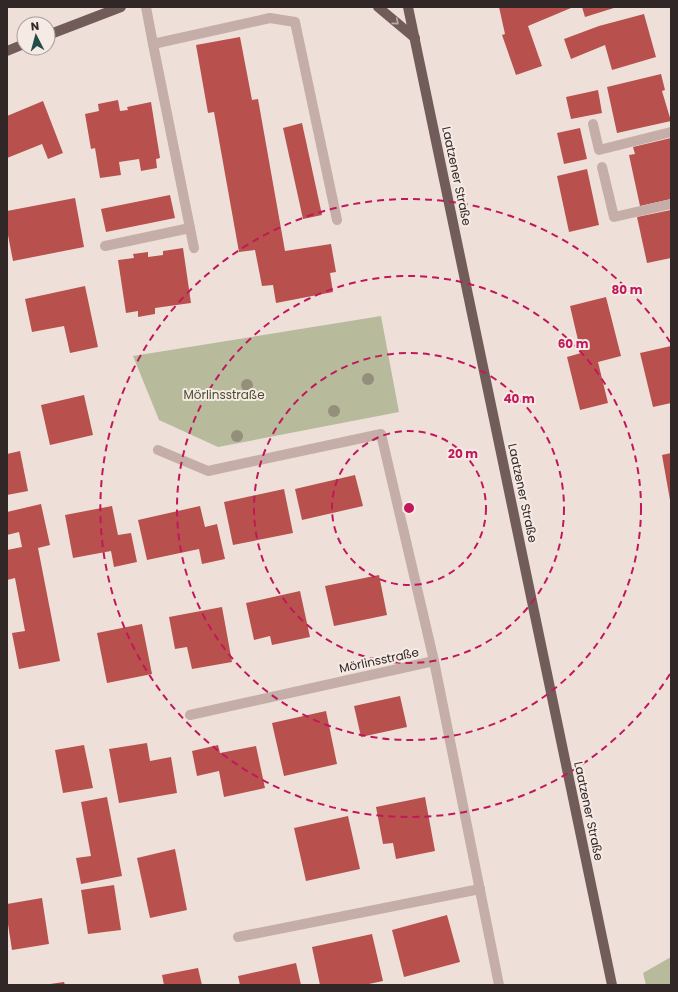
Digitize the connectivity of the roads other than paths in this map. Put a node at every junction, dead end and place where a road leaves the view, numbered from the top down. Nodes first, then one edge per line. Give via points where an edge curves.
1 (121, 7) edge
2 (146, 7) edge
3 (378, 7) edge
4 (408, 7) edge
5 (56, 32) edge
6 (415, 38) junction
7 (153, 44) junction
8 (593, 124) dead end
9 (671, 132) edge
10 (602, 167) dead end
11 (671, 204) edge
12 (337, 220) dead end
13 (190, 228) junction
14 (105, 246) dead end
15 (194, 248) dead end
16 (158, 450) dead end
17 (434, 661) junction
18 (190, 715) dead end
19 (480, 889) junction
20 (238, 938) dead end
21 (499, 985) edge
22 (612, 985) edge

1 - 5 main road
2 - 7 street
3 -> 6 main road
4 - 6 main road, Laatzener Straße
6 - 22 main road, Laatzener Straße
7 - 12 street via 270,18 295,22
7 - 13 street
8 - 9 street via 599,150
10 - 11 street via 614,217
13 - 14 street
13 - 15 street
16 - 17 street, Mörlinsstraße via 208,471 381,434
17 - 18 street, Mörlinsstraße
17 - 19 street, Mörlinsstraße
19 - 20 street
19 - 21 street, Mörlinsstraße

